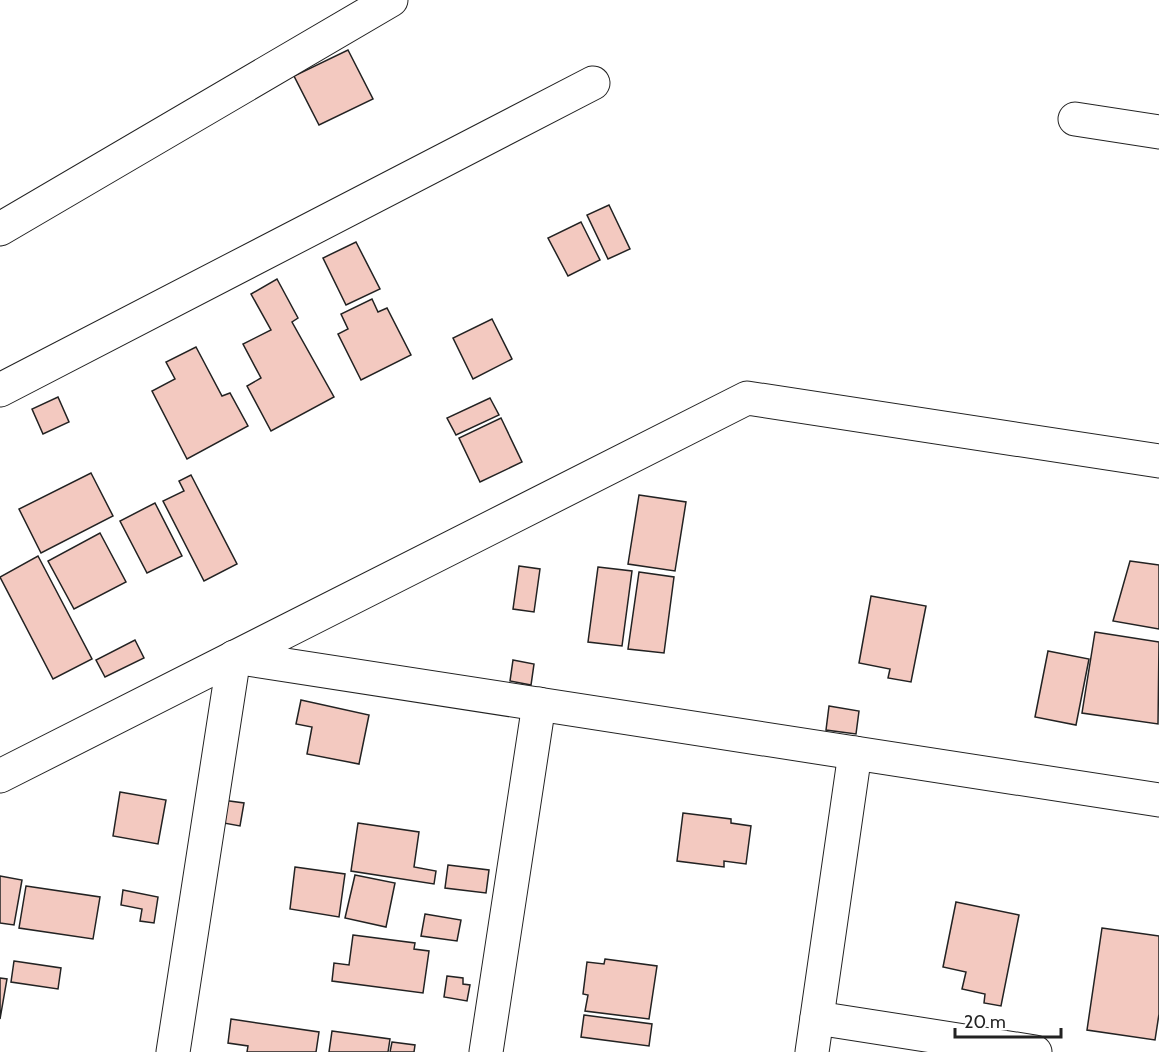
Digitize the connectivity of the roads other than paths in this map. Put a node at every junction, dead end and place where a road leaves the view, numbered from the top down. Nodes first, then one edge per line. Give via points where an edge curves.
1 (391, 0) edge
2 (592, 83) dead end
3 (1075, 119) dead end
4 (1159, 132) edge
5 (0, 229) edge
6 (0, 390) edge
7 (1159, 460) edge
8 (234, 657) junction
9 (539, 704) junction
10 (855, 753) junction
11 (0, 776) edge
12 (1159, 800) edge
13 (817, 1018) junction
14 (173, 1052) edge
15 (486, 1052) edge
16 (812, 1052) edge
17 (1035, 1052) edge

1 - 5 street
2 - 6 street
3 - 4 street
7 - 8 street via 747,398
8 - 9 street
8 - 11 street
8 - 14 street
9 - 10 street
9 - 15 street
10 - 12 street
10 - 13 street
13 - 16 street
13 - 17 street

